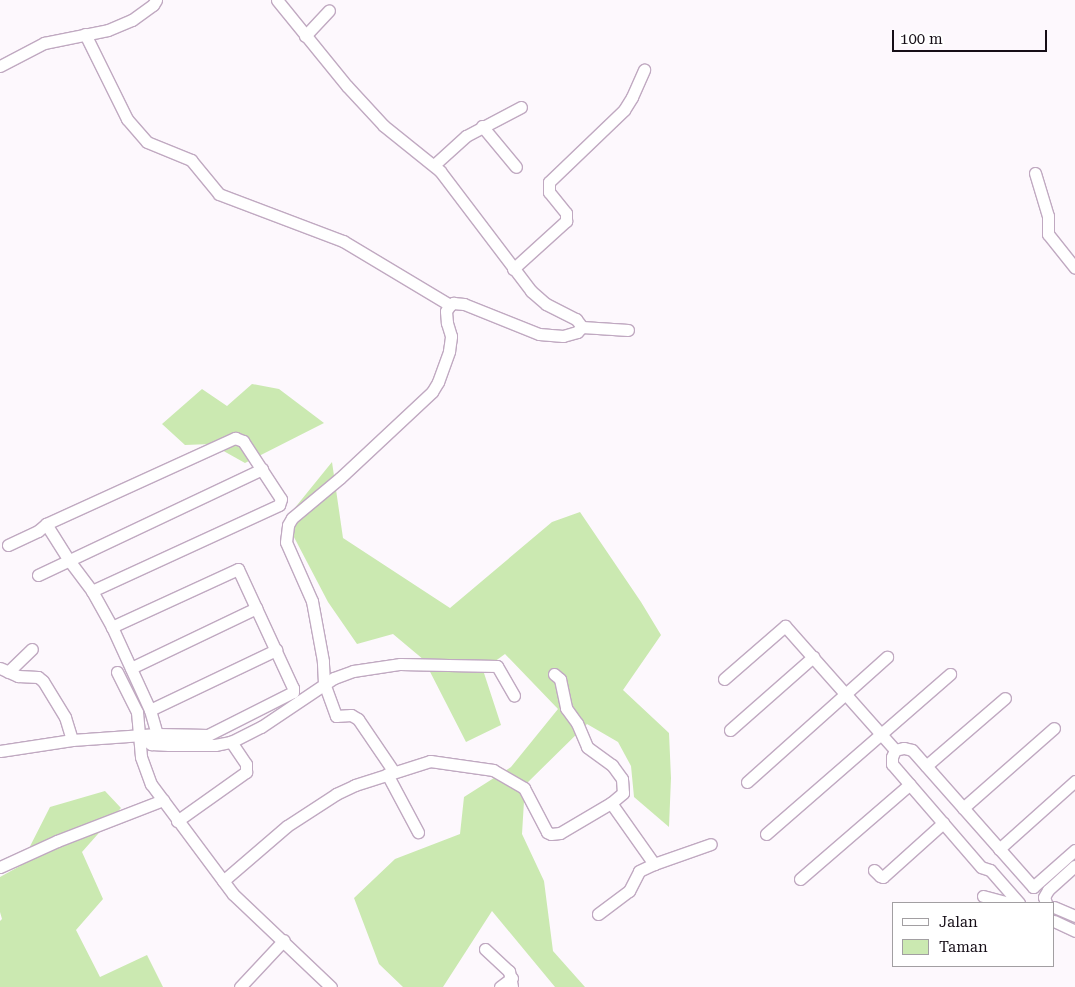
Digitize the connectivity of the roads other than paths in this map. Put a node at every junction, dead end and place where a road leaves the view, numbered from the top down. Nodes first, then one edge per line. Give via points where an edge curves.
1 (156, 0) edge
2 (277, 0) edge
3 (329, 10) dead end
4 (85, 34) junction
5 (305, 36) junction
6 (0, 66) edge
7 (644, 70) dead end
8 (521, 107) dead end
9 (482, 126) junction
10 (434, 165) junction
11 (516, 166) dead end
12 (1035, 172) dead end
13 (1075, 268) edge
14 (513, 269) junction
15 (450, 305) junction
16 (582, 327) junction
17 (628, 330) dead end
18 (262, 469) junction
19 (46, 524) junction
20 (8, 545) dead end
21 (68, 559) junction
22 (38, 575) dead end
23 (92, 591) junction
24 (256, 608) junction
25 (112, 627) junction
26 (32, 649) dead end
27 (276, 650) junction
28 (812, 657) junction
29 (887, 657) dead end
30 (131, 668) junction
31 (4, 670) edge
32 (117, 672) dead end
33 (554, 674) dead end
34 (950, 674) dead end
35 (724, 679) dead end
36 (324, 683) junction
37 (845, 694) junction
38 (514, 695) dead end
39 (1005, 698) dead end
40 (150, 710) junction
41 (1054, 728) dead end
42 (730, 730) dead end
43 (157, 734) junction
44 (881, 734) junction
45 (140, 736) junction
46 (72, 740) junction
47 (231, 742) junction
48 (895, 750) junction
49 (0, 751) edge
50 (926, 766) junction
51 (390, 773) junction
52 (1075, 781) edge
53 (747, 782) dead end
54 (910, 784) junction
55 (162, 800) junction
56 (611, 803) junction
57 (963, 808) junction
58 (177, 821) junction
59 (943, 823) junction
60 (418, 832) dead end
61 (766, 834) dead end
62 (711, 844) dead end
63 (1075, 850) edge
64 (1002, 853) junction
65 (654, 864) junction
66 (1075, 866) edge
67 (0, 867) edge
68 (874, 870) dead end
69 (990, 870) junction
70 (800, 879) dead end
71 (223, 881) junction
72 (983, 896) dead end
73 (1006, 902) edge
74 (1018, 902) edge
75 (1046, 902) edge
76 (1055, 907) edge
77 (598, 914) dead end
78 (1075, 916) edge
79 (1055, 921) edge
80 (1075, 931) edge
81 (284, 940) junction
82 (485, 950) dead end
83 (512, 983) edge
84 (240, 987) edge
85 (331, 987) edge
86 (500, 987) edge

1 - 4 street via 154,5 132,20 108,30
2 - 5 street
3 - 5 street
4 - 6 street via 44,43
4 - 15 street via 127,119 147,142 191,160 219,194 344,241
5 - 10 street via 384,126
7 - 14 street via 624,110 549,182 549,192 566,213 566,221
8 - 9 street
9 - 10 street via 452,147
9 - 11 street
10 - 14 street
12 - 13 street via 1048,216 1048,234
14 - 16 street via 546,304 576,318
15 - 16 street via 464,304 539,334 563,336
15 - 36 street via 446,311 451,336 449,351 432,392 288,525 286,542 312,601
16 - 17 street
18 - 19 street via 243,441 235,438
18 - 21 street
18 - 23 street via 281,500 280,505
19 - 20 street
19 - 21 street
21 - 22 street
21 - 23 street
23 - 25 street
24 - 25 street via 238,569
24 - 27 street
24 - 30 street
25 - 30 street
26 - 31 street
27 - 40 street
27 - 43 street via 293,688 289,696 208,735
28 - 35 street via 785,626
28 - 37 street
28 - 42 street
29 - 37 street
30 - 40 street
31 - 46 street via 43,681 65,717
32 - 45 street via 137,712
33 - 56 street via 560,679 566,708 587,747 612,765 622,779 622,793
34 - 44 street
36 - 38 street via 353,670 400,664 490,666 500,669
36 - 47 street via 261,727
36 - 51 street via 336,716 358,718
37 - 44 street
37 - 53 street
39 - 50 street
40 - 43 street
41 - 57 street
43 - 45 street
44 - 48 street
44 - 61 street
45 - 46 street
45 - 47 street via 151,744 215,745
45 - 55 street via 143,766
46 - 49 street
47 - 58 street via 246,764 246,772
48 - 50 street via 912,750
48 - 54 street via 892,764
50 - 57 street
51 - 56 street via 430,761 493,770 526,790 547,832 555,835
51 - 60 street
51 - 71 street via 346,789 305,813
52 - 64 street
54 - 59 street
54 - 70 street
55 - 58 street
55 - 67 street
56 - 65 street
57 - 64 street
58 - 71 street
59 - 68 street via 884,877
59 - 69 street via 981,867
62 - 65 street
63 - 64 street via 1033,887
64 - 69 street
65 - 77 street via 639,871 629,891
66 - 75 street via 1048,890 1044,897
69 - 74 street
71 - 81 street via 248,911
72 - 73 street
76 - 78 street
79 - 80 street
81 - 84 street
81 - 85 street
82 - 83 street via 508,969
83 - 86 street

